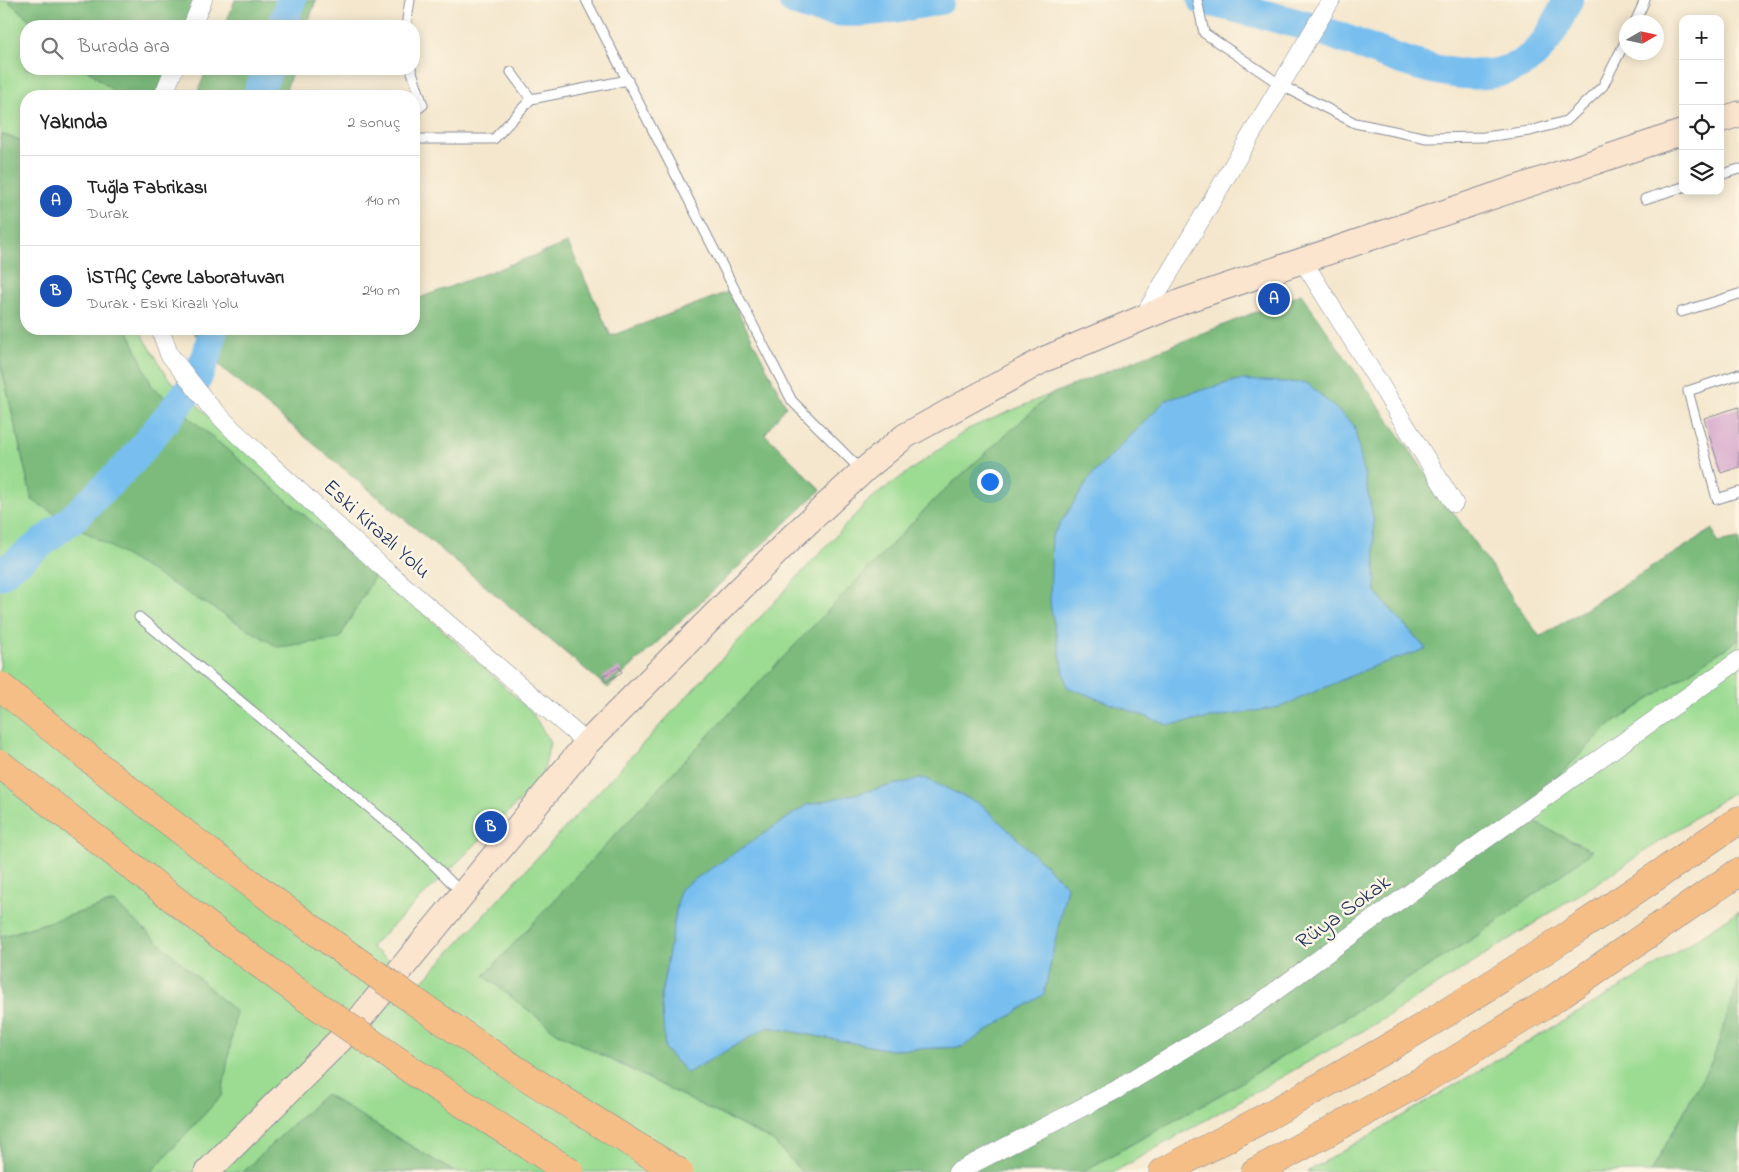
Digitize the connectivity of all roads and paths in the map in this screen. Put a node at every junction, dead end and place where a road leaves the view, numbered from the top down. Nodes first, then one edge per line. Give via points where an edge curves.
1 (203, 0) edge
2 (410, 0) edge
3 (586, 0) edge
4 (1197, 0) edge
5 (1331, 0) edge
6 (1644, 0) edge
7 (1638, 15) edge
8 (195, 20) edge
9 (407, 20) edge
10 (1619, 54) edge
11 (511, 72) dead end
12 (172, 75) edge
13 (413, 75) edge
14 (628, 80) junction
15 (1280, 85) junction
16 (165, 90) edge
17 (418, 90) edge
18 (420, 97) edge
19 (530, 99) junction
20 (420, 108) edge
21 (1739, 114) edge
22 (1724, 119) edge
23 (1679, 133) edge
24 (420, 138) edge
25 (1739, 169) edge
26 (1724, 174) edge
27 (1679, 188) edge
28 (1644, 199) dead end
29 (1303, 261) junction
30 (1739, 294) edge
31 (1681, 312) dead end
32 (1142, 319) junction
33 (162, 335) edge
34 (1739, 374) edge
35 (862, 471) junction
36 (1739, 492) edge
37 (1454, 503) dead end
38 (139, 617) dead end
39 (1739, 660) edge
40 (0, 686) edge
41 (587, 743) junction
42 (0, 764) edge
43 (1739, 820) edge
44 (1739, 872) edge
45 (463, 893) junction
46 (207, 1172) edge
47 (570, 1172) edge
48 (679, 1172) edge
49 (957, 1172) edge
50 (1163, 1172) edge
51 (1255, 1172) edge

1 - 8 street
2 - 9 lane
3 - 14 lane
4 - 15 lane via 1204,33
5 - 15 street
6 - 7 lane
10 - 15 lane via 1603,86 1566,120 1530,131 1484,137 1428,138 1355,123
11 - 19 lane
12 - 16 street
13 - 17 lane
14 - 19 lane
14 - 35 lane via 792,401
15 - 32 street
18 - 20 lane via 423,106
19 - 24 lane via 494,140
21 - 22 main road
23 - 29 main road
25 - 26 lane
27 - 28 lane
29 - 32 main road via 1183,301
29 - 37 street
30 - 31 lane
32 - 35 main road via 1045,359 905,436
33 - 41 street, Eski Kirazlı Yolu via 169,354 208,404 235,432 382,567
34 - 36 lane via 1688,391 1716,499
35 - 41 main road
38 - 45 lane via 414,845
39 - 49 street, Rüya Sokak via 1254,1007 1116,1090
40 - 48 highway, bridge via 277,903 462,1033 606,1129
41 - 45 main road
42 - 47 highway, bridge via 294,990
43 - 50 highway via 1570,935 1448,1012 1303,1097
44 - 51 highway via 1552,1000 1450,1063
45 - 46 main road via 354,1026

